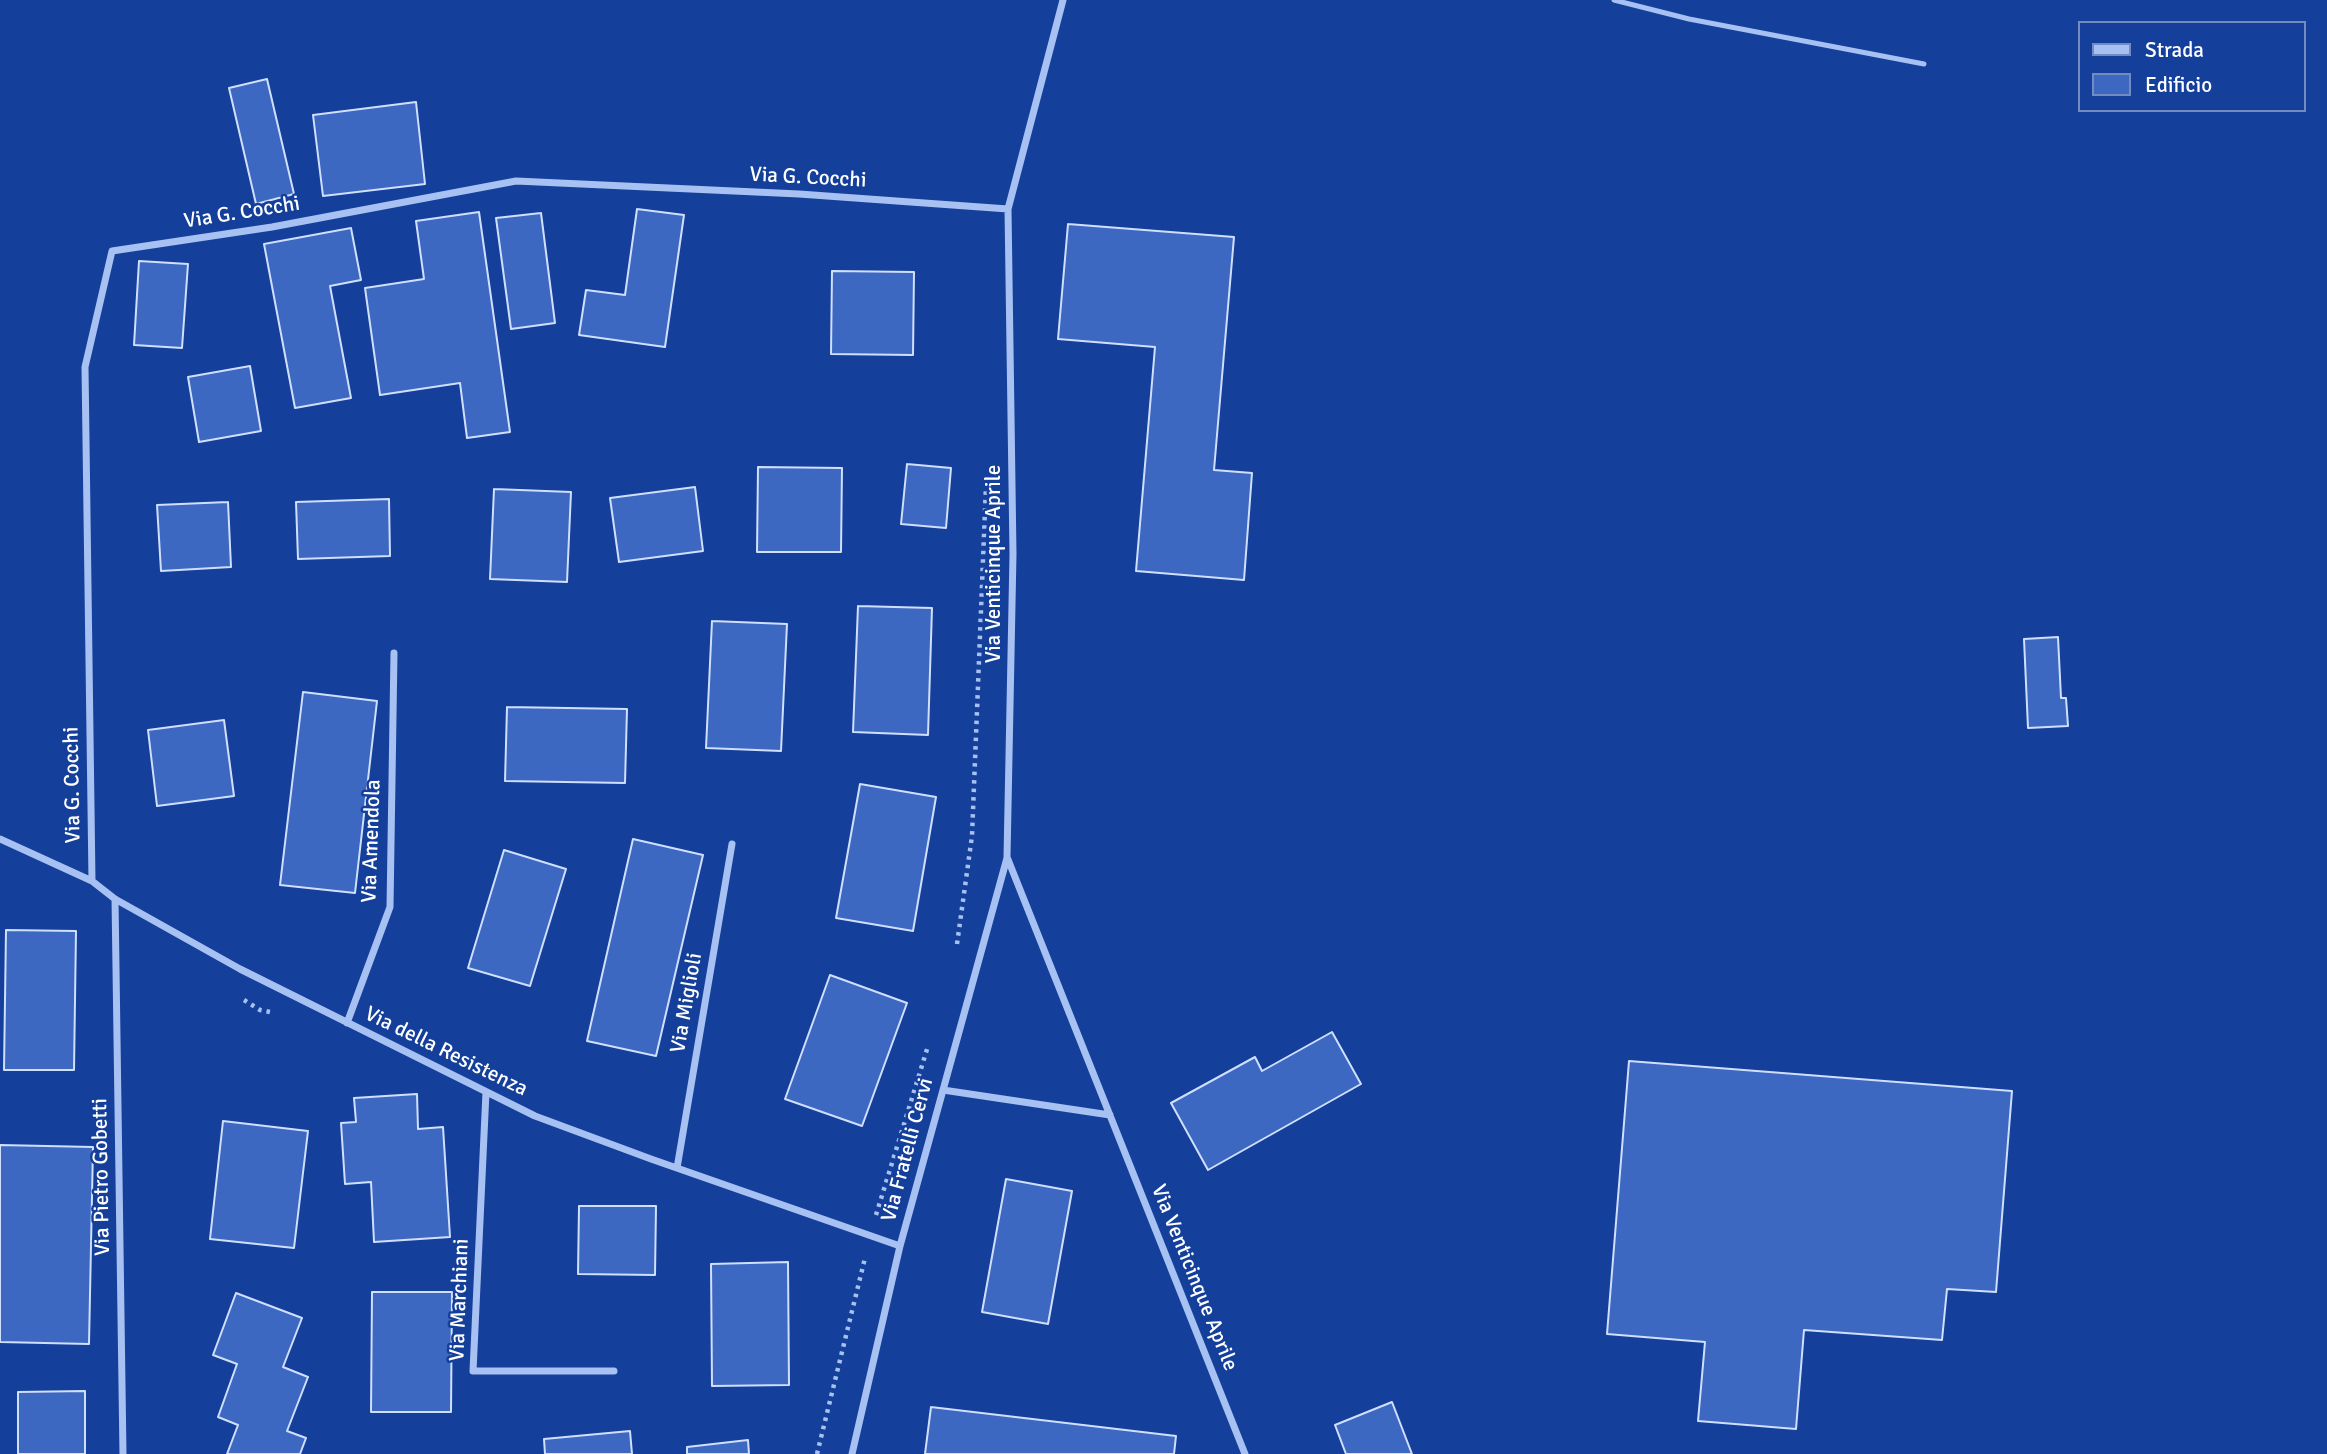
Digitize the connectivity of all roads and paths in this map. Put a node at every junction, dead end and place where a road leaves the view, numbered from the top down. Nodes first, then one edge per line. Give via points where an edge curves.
1 (1063, 0) edge
2 (1614, 0) edge
3 (1924, 64) dead end
4 (1008, 209) junction
5 (986, 478) dead end
6 (394, 653) dead end
7 (0, 839) edge
8 (732, 845) dead end
9 (1007, 857) junction
10 (92, 881) junction
11 (115, 899) junction
12 (957, 944) dead end
13 (347, 1023) junction
14 (931, 1037) dead end
15 (943, 1090) junction
16 (486, 1092) junction
17 (1110, 1115) junction
18 (677, 1168) junction
19 (870, 1236) junction
20 (900, 1246) junction
21 (614, 1371) dead end
22 (123, 1454) edge
23 (817, 1454) edge
24 (852, 1454) edge
25 (1245, 1454) edge

1 - 4 street, Via Venticinque Aprile
2 - 3 lane
4 - 9 street, Via Venticinque Aprile via 1013,554
4 - 10 street, Via G. Cocchi via 516,181 272,228 112,251 85,367
5 - 12 path via 972,836
6 - 13 street, Via Amendola via 390,907
7 - 10 street, Via della Resistenza
8 - 18 street, Via Miglioli
9 - 15 street, Via Fratelli Cervi
9 - 17 street, Via Venticinque Aprile
10 - 11 street, Via della Resistenza
11 - 13 street, Via della Resistenza
11 - 22 street, Via Pietro Gobetti
13 - 16 street, Via della Resistenza
14 - 19 path
15 - 17 street
15 - 20 street, Via Fratelli Cervi
16 - 18 street, Via della Resistenza via 535,1116
16 - 21 street, Via Marchiani via 473,1371
17 - 25 street, Via Venticinque Aprile
18 - 19 street, Via della Resistenza
19 - 20 street, Via della Resistenza
19 - 23 path
20 - 24 street, Via Fratelli Cervi

